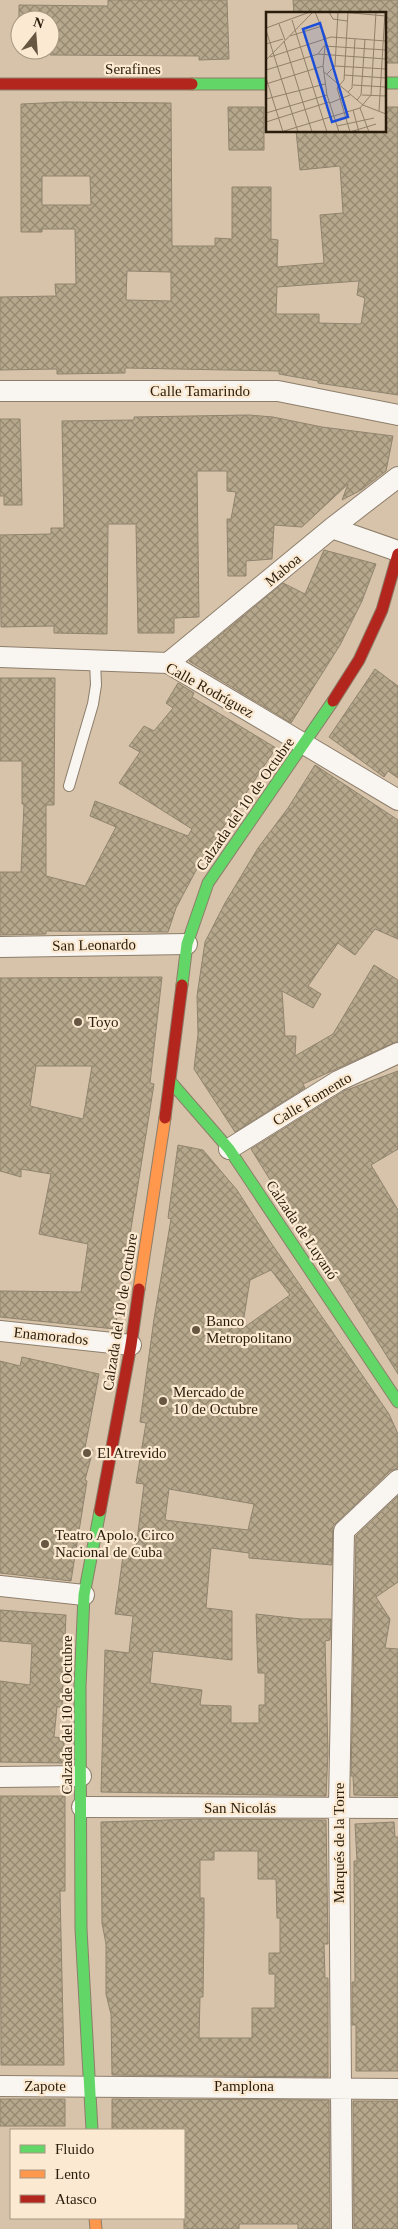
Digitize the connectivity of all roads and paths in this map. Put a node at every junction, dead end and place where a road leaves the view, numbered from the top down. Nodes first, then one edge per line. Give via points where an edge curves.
1 (0, 84) edge
2 (266, 84) edge
3 (0, 391) edge
4 (398, 415) edge
5 (398, 477) edge
6 (332, 528) junction
7 (398, 553) edge
8 (0, 657) edge
9 (95, 661) junction
10 (168, 663) junction
11 (305, 744) junction
12 (69, 786) dead end
13 (398, 800) edge
14 (188, 944) junction
15 (0, 947) edge
16 (398, 1053) edge
17 (170, 1082) junction
18 (229, 1149) junction
19 (0, 1331) edge
20 (132, 1345) junction
21 (398, 1402) edge
22 (398, 1480) edge
23 (0, 1586) edge
24 (84, 1595) junction
25 (81, 1776) junction
26 (0, 1777) edge
27 (82, 1807) junction
28 (339, 1808) junction
29 (398, 1808) edge
30 (90, 2085) junction
31 (0, 2086) edge
32 (341, 2087) junction
33 (398, 2089) edge
34 (92, 2129) edge
35 (342, 2229) edge

1 - 2 main road, Serafines
3 - 4 street, Calle Tamarindo via 278,391
5 - 6 street, Maboa
6 - 7 street
6 - 10 street, Maboa
7 - 11 main road, Calzada del 10 de Octubre via 382,610 360,660
8 - 9 street, Calle Rodríguez
9 - 10 street, Calle Rodríguez
9 - 12 lane via 93,704
10 - 11 street, Calle Rodríguez
11 - 13 street, Calle Rodríguez
11 - 14 main road, Calzada del 10 de Octubre via 208,883
14 - 15 street, San Leonardo
14 - 17 main road, Calzada del 10 de Octubre
16 - 18 street, Calle Fomento via 338,1081
17 - 18 main road, Calzada de Luyanó
17 - 20 main road, Calzada del 10 de Octubre
18 - 21 main road, Calzada de Luyanó
19 - 20 street, Enamorados
20 - 24 main road, Calzada del 10 de Octubre
22 - 28 street, Marqués de la Torre via 344,1531
23 - 24 street
24 - 25 main road, Calzada del 10 de Octubre
25 - 26 street
25 - 27 main road, Calzada del 10 de Octubre
27 - 28 street, San Nicolás
27 - 30 main road, Calzada del 10 de Octubre via 82,1929
28 - 29 street, San Nicolás
28 - 32 street, Marqués de la Torre
30 - 31 street, Zapote
30 - 32 street, Pamplona
30 - 34 main road, Calzada del 10 de Octubre
32 - 33 street, Pamplona
32 - 35 street, Marqués de la Torre

